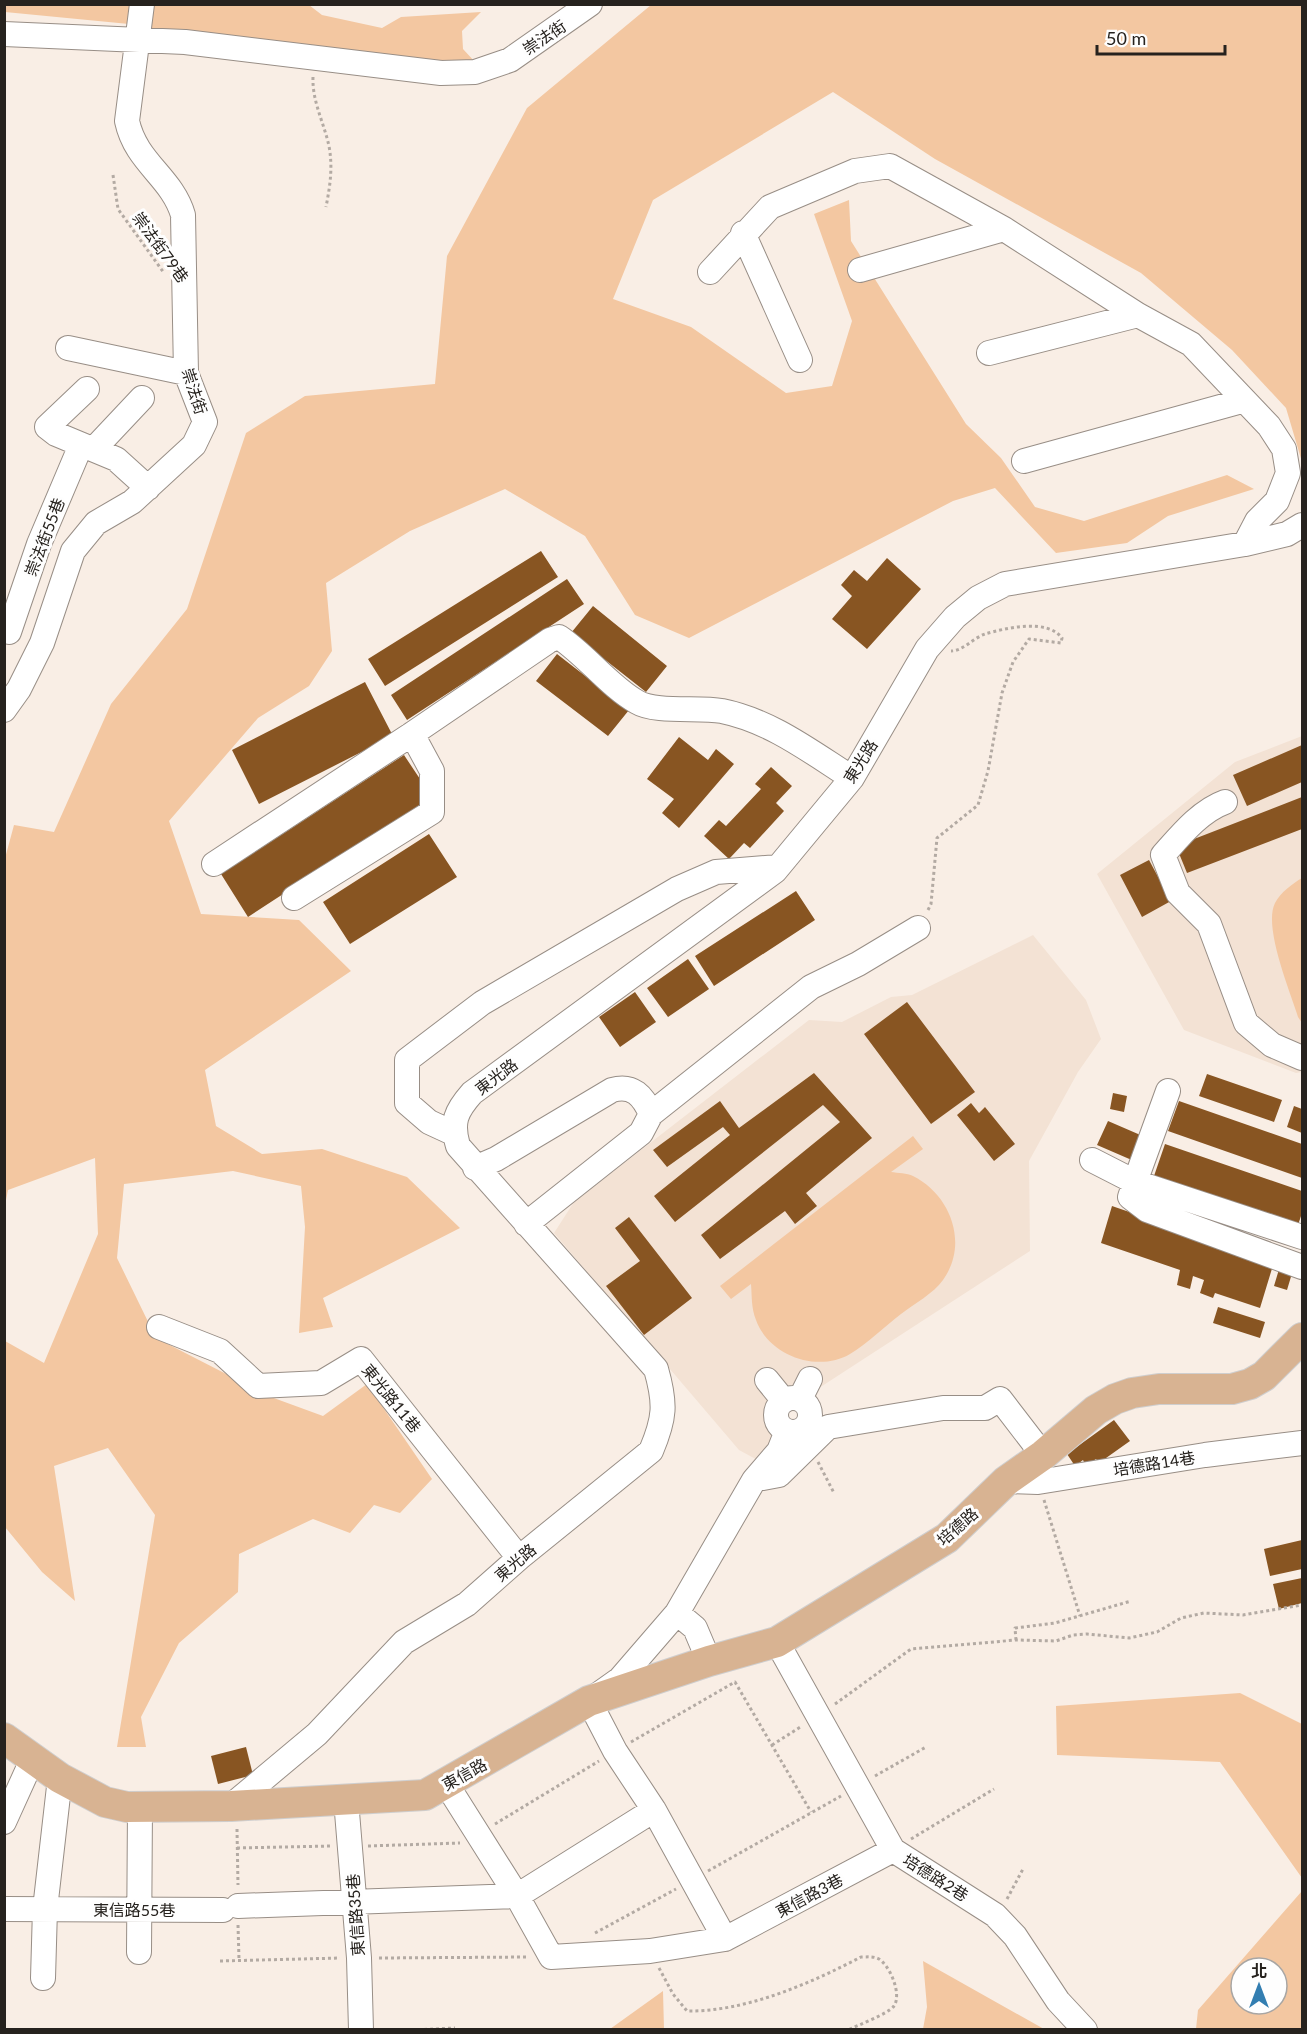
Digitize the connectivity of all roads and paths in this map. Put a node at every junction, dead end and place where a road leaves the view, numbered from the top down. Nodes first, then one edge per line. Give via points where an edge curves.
1 (142, 4) edge
2 (590, 4) edge
3 (4, 34) edge
4 (139, 41) junction
5 (314, 58) junction
6 (113, 175) dead end
7 (326, 207) dead end
8 (1004, 230) junction
9 (744, 233) junction
10 (860, 270) dead end
11 (710, 272) dead end
12 (184, 298) junction
13 (1138, 315) junction
14 (68, 348) dead end
15 (989, 352) dead end
16 (800, 360) dead end
17 (186, 373) junction
18 (87, 389) dead end
19 (142, 398) dead end
20 (1242, 400) junction
21 (88, 447) junction
22 (1024, 461) dead end
23 (148, 488) junction
24 (1302, 525) edge
25 (1245, 544) junction
26 (9, 632) dead end
27 (927, 649) junction
28 (12, 694) edge
29 (4, 710) edge
30 (412, 734) junction
31 (852, 778) junction
32 (1225, 802) dead end
33 (214, 864) dead end
34 (778, 867) junction
35 (294, 898) dead end
36 (918, 928) joint
37 (1302, 1058) edge
38 (1168, 1090) dead end
39 (651, 1114) junction
40 (454, 1134) junction
41 (1092, 1160) dead end
42 (475, 1168) junction
43 (1135, 1182) junction
44 (526, 1224) junction
45 (1302, 1237) edge
46 (1302, 1267) edge
47 (159, 1328) dead end
48 (1302, 1338) edge
49 (767, 1380) dead end
50 (1302, 1443) edge
51 (809, 1445) junction
52 (1041, 1468) junction
53 (754, 1480) junction
54 (834, 1493) dead end
55 (519, 1558) junction
56 (1131, 1601) dead end
57 (1302, 1605) edge
58 (677, 1613) junction
59 (1080, 1616) junction
60 (1016, 1640) junction
61 (777, 1642) junction
62 (709, 1661) junction
63 (590, 1701) junction
64 (820, 1716) junction
65 (772, 1744) junction
66 (926, 1747) dead end
67 (14, 1750) edge
68 (615, 1751) junction
69 (60, 1778) junction
70 (447, 1785) junction
71 (858, 1786) junction
72 (994, 1789) dead end
73 (346, 1800) junction
74 (231, 1806) junction
75 (140, 1807) junction
76 (654, 1810) junction
77 (811, 1812) junction
78 (4, 1822) edge
79 (480, 1834) junction
80 (350, 1846) junction
81 (237, 1848) junction
82 (893, 1850) junction
83 (1023, 1869) dead end
84 (693, 1880) junction
85 (518, 1896) junction
86 (354, 1902) junction
87 (230, 1908) junction
88 (4, 1909) edge
89 (45, 1909) junction
90 (139, 1909) junction
91 (995, 1916) junction
92 (591, 1935) dead end
93 (725, 1939) junction
94 (650, 1951) junction
95 (139, 1952) dead end
96 (551, 1957) junction
97 (359, 1958) junction
98 (238, 1959) junction
99 (220, 1961) dead end
100 (43, 1978) dead end
101 (455, 2028) dead end
102 (361, 2030) edge
103 (412, 2030) edge
104 (848, 2030) edge
105 (1085, 2030) edge

1 - 4 street
2 - 5 street, 崇法街 via 510,60 475,72 441,73
3 - 4 street, 崇法街
4 - 5 street, 崇法街 via 184,42
4 - 12 street, 崇法街 via 128,105 130,136 180,204 185,228
5 - 7 path via 313,88 333,172
6 - 12 path, 崇法街79巷 via 118,209
8 - 9 street via 890,166 855,171 770,207
8 - 10 street
8 - 13 street
9 - 11 street
9 - 16 street
12 - 17 street, 崇法街
13 - 15 street
13 - 20 street via 1191,344
14 - 17 street
17 - 23 street, 崇法街 via 205,422 194,445
18 - 21 street via 47,427
19 - 21 street
20 - 22 street
20 - 25 street via 1269,426 1284,449 1288,473 1277,501 1257,521
21 - 23 street via 116,459
21 - 26 street, 崇法街55巷 via 39,544
23 - 28 street, 崇法街 via 96,523 74,550 42,643
24 - 25 street, 東光路 via 1287,534
25 - 27 street, 東光路 via 1005,584 970,604
27 - 31 street, 東光路
27 - 36 path via 955,651 983,635 1021,628 1047,628 1062,638 1061,643 1029,639 1013,662 1002,693 978,805 937,838 931,904
28 - 29 street, 崇法街
30 - 31 street via 559,637 637,702 659,709 722,711 765,724
30 - 33 street
30 - 35 street via 432,771 432,812
31 - 34 street, 東光路
32 - 37 street via 1214,806 1185,830 1162,855 1178,892 1209,924 1246,1023 1272,1045
34 - 40 street, 東光路 via 472,1093 456,1112
34 - 40 street via 716,872 677,889 482,1003 407,1060 407,1104 429,1122
36 - 39 street via 811,987
38 - 43 street
39 - 42 street via 644,1099 631,1089 612,1090
39 - 44 street via 641,1133
40 - 42 street, 東光路
41 - 43 street
42 - 44 street, 東光路
43 - 45 street
43 - 46 street via 1130,1197 1147,1210
44 - 55 street, 東光路 via 656,1369 664,1398 659,1431 651,1451
47 - 55 street, 東光路11巷 via 220,1351 258,1386 321,1383 361,1359
48 - 52 main road, 培德路 via 1264,1376 1250,1384 1232,1389 1159,1389 1116,1399 1096,1410
49 - 53 street, 東信路 via 798,1393 778,1409 777,1419 787,1431 779,1451
50 - 52 street, 培德路14巷
51 - 52 street via 828,1426 943,1408 985,1408 1000,1400
51 - 53 street via 779,1475
51 - 54 path
52 - 59 path
52 - 61 main road, 培德路 via 1006,1480 947,1538
53 - 58 street, 東信路
55 - 74 street, 東光路 via 467,1604 404,1642 317,1734
56 - 59 path
57 - 60 path via 1243,1615 1204,1613 1181,1618 1157,1632 1129,1638 1087,1634 1056,1641
58 - 62 street via 695,1628
58 - 63 street, 東信路 via 620,1679
59 - 60 path via 1015,1628
60 - 64 path via 911,1648
61 - 62 main road, 培德路
61 - 64 street, 培德路2巷
62 - 63 main road, 培德路
63 - 68 street
63 - 70 main road, 東信路
64 - 65 path
64 - 71 street, 培德路2巷
65 - 68 path via 735,1682
65 - 77 path
66 - 71 path
67 - 69 main road, 東信路
67 - 78 street
68 - 76 street
68 - 79 path
69 - 75 main road, 東信路 via 105,1802
69 - 89 street
70 - 73 main road, 東信路 via 425,1795
70 - 79 street
71 - 77 path
71 - 82 street, 培德路2巷
72 - 82 path
73 - 74 main road, 東信路
73 - 80 street, 東信路35巷
74 - 75 main road, 東信路
74 - 81 path via 237,1810
75 - 90 street
76 - 84 street
76 - 85 street
77 - 84 path
79 - 80 path via 461,1843
79 - 85 street
80 - 81 path
80 - 86 street, 東信路35巷
81 - 87 path
82 - 91 street, 培德路2巷
82 - 93 street, 東信路3巷
83 - 91 path
84 - 92 path
84 - 93 street
85 - 86 street, 東信路55巷
85 - 96 street
86 - 87 street, 東信路55巷
86 - 97 street, 東信路35巷
87 - 90 street, 東信路55巷
87 - 98 path
88 - 89 street, 東信路55巷
89 - 90 street, 東信路55巷
89 - 100 street
90 - 95 street
91 - 105 street, 培德路2巷 via 1016,1936 1058,2001
93 - 94 street, 東信路3巷
94 - 96 street, 東信路3巷
94 - 104 path via 687,2011 751,2004 861,1957 873,1956 888,1970 897,2000 893,2008
96 - 97 path
97 - 98 path
97 - 102 street, 東信路35巷
98 - 99 path
101 - 103 path

